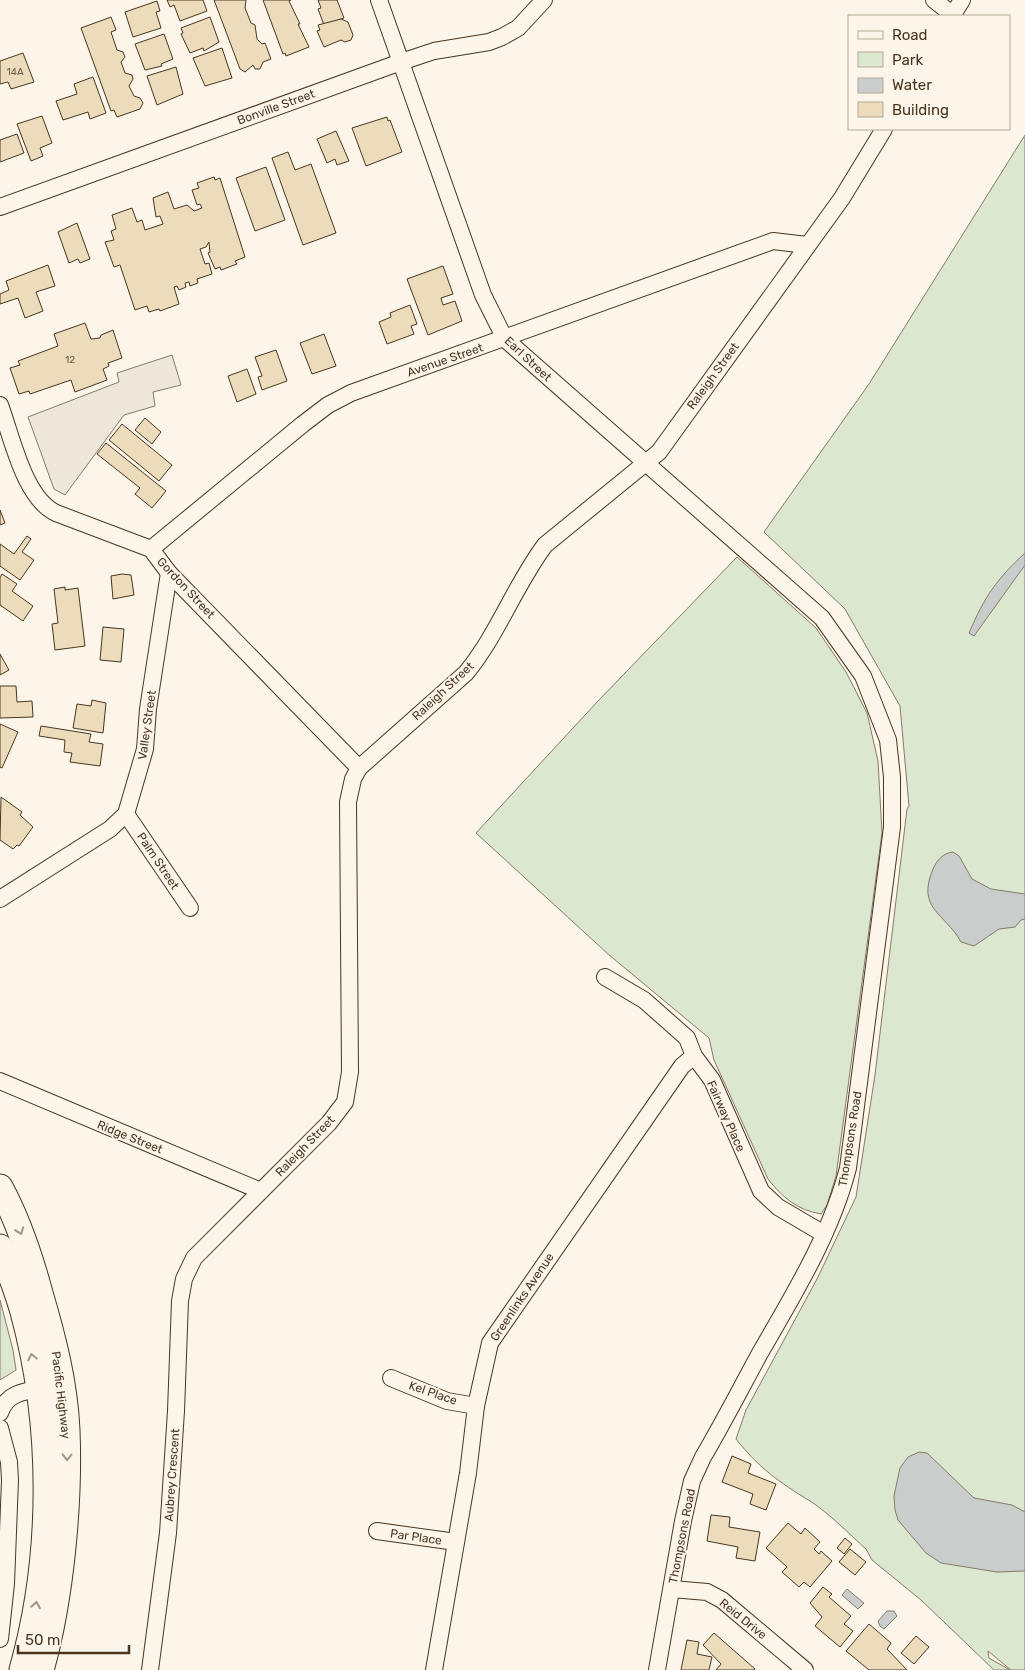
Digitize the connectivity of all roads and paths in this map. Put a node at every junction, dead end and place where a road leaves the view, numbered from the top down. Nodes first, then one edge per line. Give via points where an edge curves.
1 (379, 0) edge
2 (544, 0) edge
3 (934, 0) edge
4 (962, 0) edge
5 (952, 15) edge
6 (954, 15) edge
7 (401, 62) junction
8 (883, 130) edge
9 (0, 207) edge
10 (807, 245) junction
11 (505, 339) junction
12 (0, 405) edge
13 (645, 464) junction
14 (151, 549) junction
15 (170, 573) junction
16 (822, 618) joint
17 (359, 768) junction
18 (126, 814) junction
19 (0, 899) edge
20 (190, 908) dead end
21 (605, 977) dead end
22 (694, 1056) junction
23 (0, 1081) edge
24 (0, 1187) edge
25 (261, 1191) junction
26 (824, 1234) junction
27 (0, 1247) edge
28 (184, 1279) joint
29 (391, 1378) dead end
30 (50, 1387) junction
31 (476, 1406) junction
32 (0, 1413) edge
33 (0, 1428) edge
34 (377, 1531) dead end
35 (456, 1542) junction
36 (672, 1589) junction
37 (0, 1639) edge
38 (22, 1670) edge
39 (41, 1670) edge
40 (150, 1670) edge
41 (434, 1670) edge
42 (657, 1670) edge
43 (805, 1670) edge

1 - 7 street, Earl Street
2 - 7 street, Bonville Street via 518,28 502,37
3 - 5 street
4 - 6 street
7 - 9 street, Bonville Street
7 - 11 street, Earl Street via 484,295
8 - 10 street, Raleigh Street via 842,198
10 - 11 street, Avenue Street via 773,241
10 - 13 street, Raleigh Street via 659,452
11 - 13 street, Earl Street
11 - 14 street, Avenue Street via 352,393 328,405
12 - 14 street, Gordon Street via 31,489 42,504 56,513
13 - 16 street, Earl Street
13 - 17 street, Raleigh Street via 545,545 480,656 466,673
14 - 15 street, Gordon Street
15 - 17 street, Gordon Street
15 - 18 street, Valley Street via 148,709 145,749
16 - 26 street, Thompsons Road via 863,676 888,740 892,777 892,827 848,1168
17 - 25 street, Raleigh Street via 348,802 350,1072 344,1102 329,1123
18 - 19 street via 110,829
18 - 20 street, Palm Street
21 - 22 street, Fairway Place via 644,1000 688,1038
22 - 26 street, Fairway Place via 712,1080 761,1191 778,1207
22 - 31 street, Greenlinks Avenue via 682,1066 490,1342
23 - 25 street, Ridge Street
24 -> 30 highway, Pacific Highway via 13,1210 54,1341
25 - 28 street, Raleigh Street via 194,1258
26 - 36 street, Thompsons Road via 696,1473 683,1521
30 -> 27 highway, Pacific Highway
28 - 40 street, Aubrey Crescent via 180,1301 168,1533
29 - 31 street, Kel Place via 447,1401
30 - 32 street via 13,1395
38 -> 30 highway, Pacific Highway via 38,1595
30 -> 39 highway, Pacific Highway via 67,1428 65,1505 59,1580
31 - 35 street, Greenlinks Avenue
33 - 37 street via 10,1480 6,1584
34 - 35 street, Par Place
35 - 41 street, Greenlinks Avenue
36 - 42 street, Thompsons Road
36 - 43 street, Reid Drive via 707,1592 722,1600

